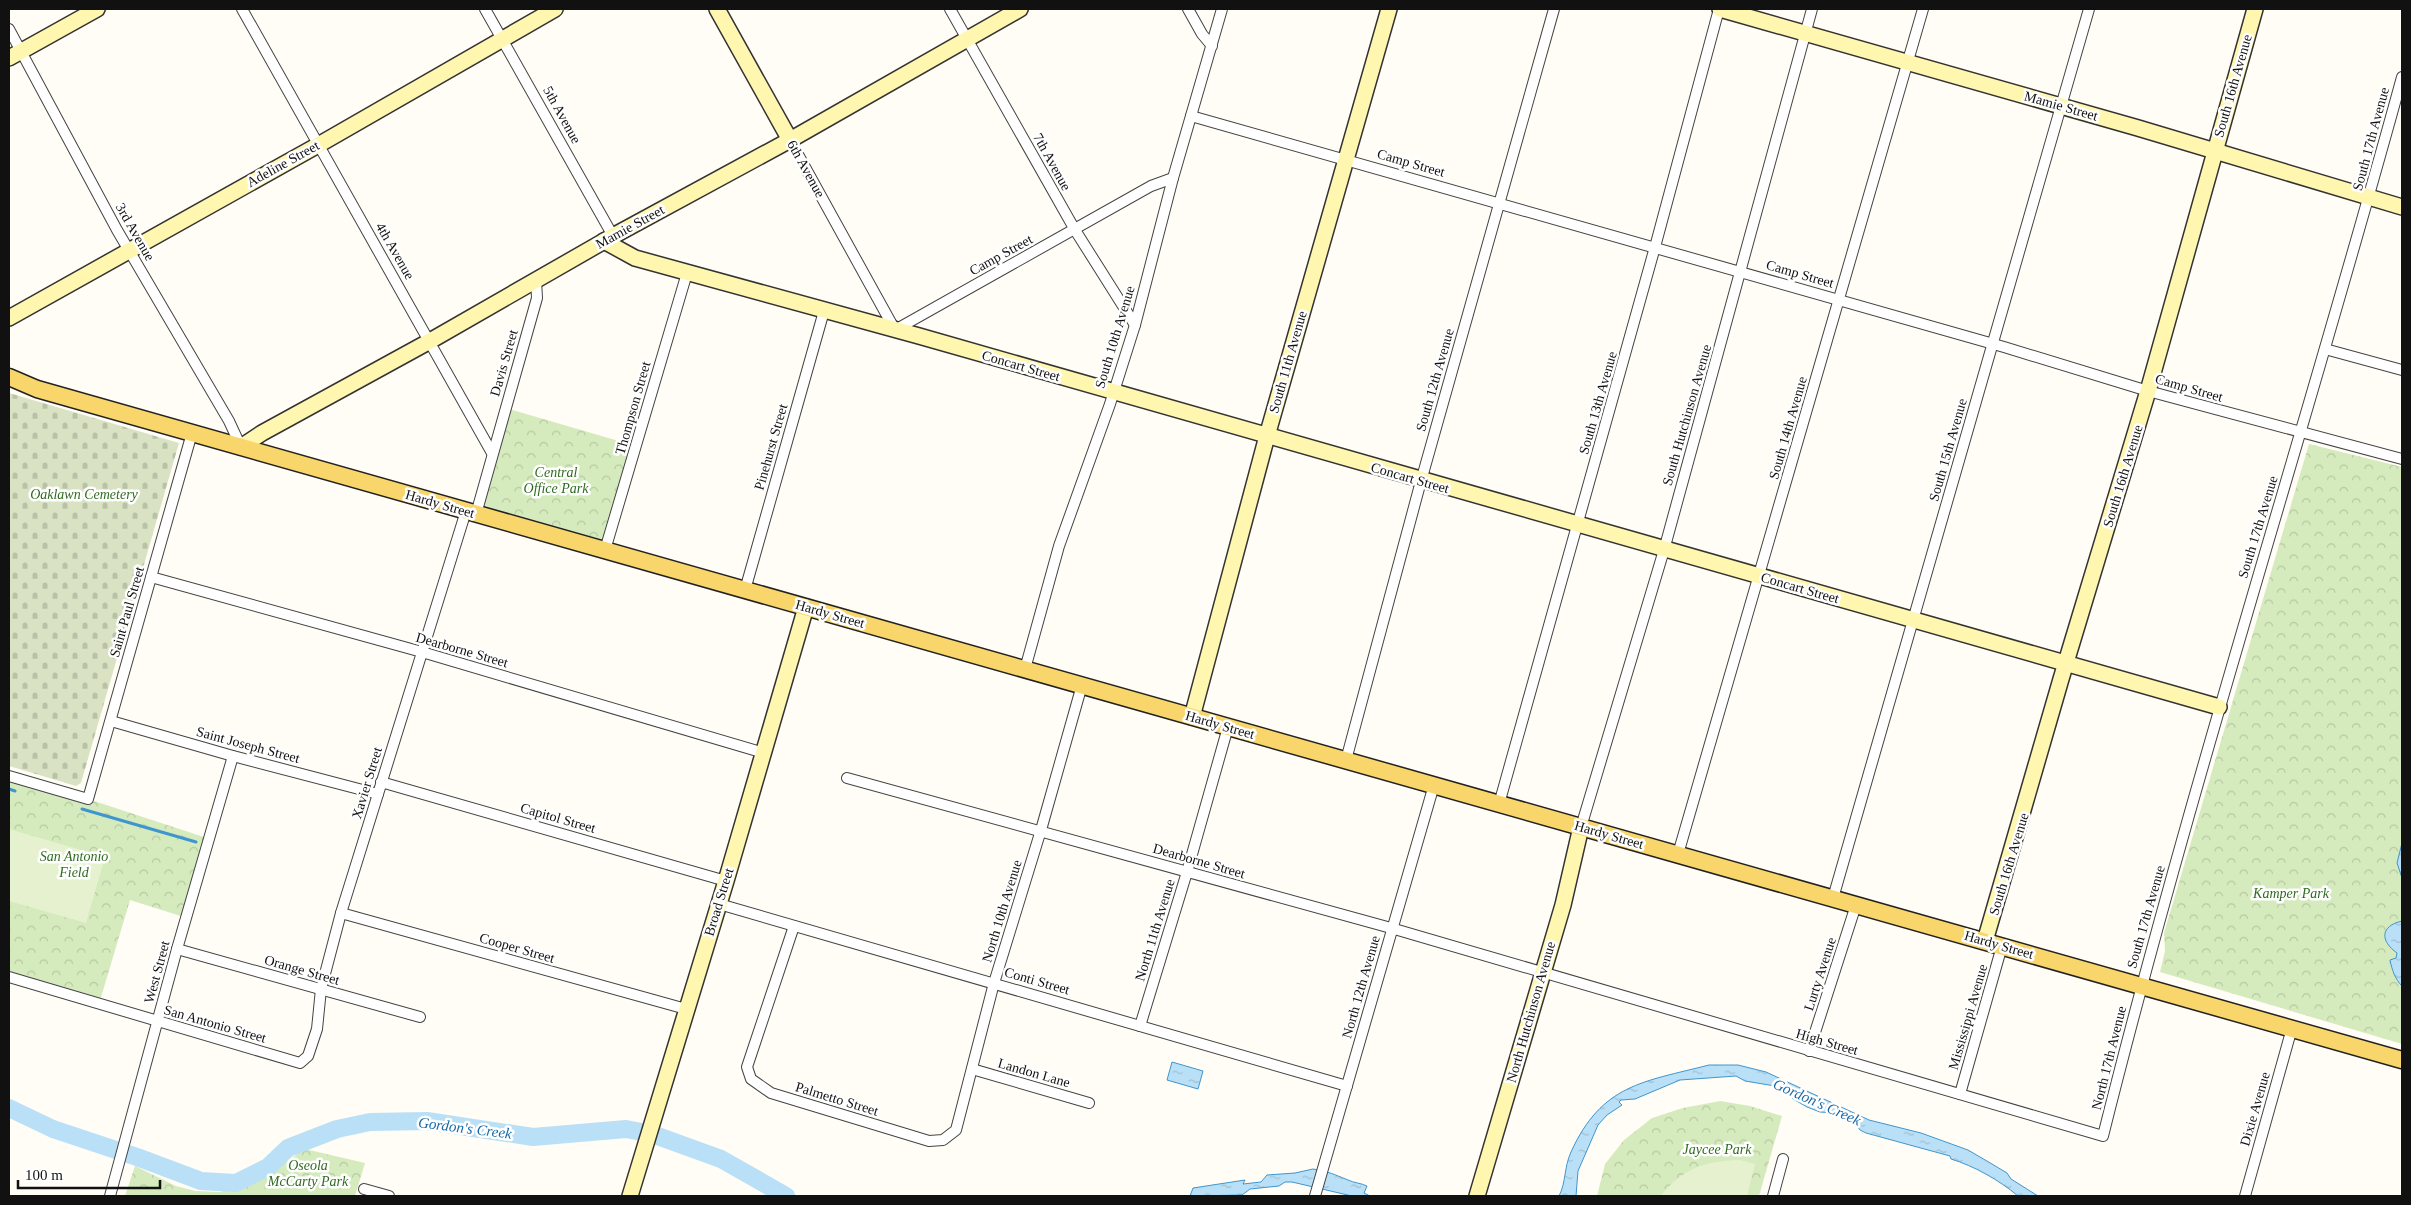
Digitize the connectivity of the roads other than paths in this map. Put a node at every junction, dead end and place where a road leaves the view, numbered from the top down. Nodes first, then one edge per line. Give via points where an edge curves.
1 (97, 9) edge
2 (242, 9) edge
3 (485, 9) edge
4 (555, 9) edge
5 (717, 9) edge
6 (950, 9) edge
7 (1020, 9) edge
8 (1188, 9) edge
9 (1222, 9) edge
10 (1389, 9) edge
11 (1554, 9) edge
12 (1719, 9) edge
13 (1812, 9) edge
14 (1923, 9) edge
15 (2089, 9) edge
16 (2255, 9) edge
17 (9, 29) edge
18 (1806, 33) junction
19 (503, 39) junction
20 (967, 39) junction
21 (1212, 46) junction
22 (15, 55) edge
23 (1908, 62) junction
24 (2402, 77) edge
25 (2061, 106) junction
26 (1191, 116) junction
27 (790, 140) junction
28 (320, 144) junction
29 (2215, 150) junction
30 (1346, 159) junction
31 (1173, 178) junction
32 (2369, 197) junction
33 (1500, 203) junction
34 (2402, 206) edge
35 (1075, 230) junction
36 (609, 238) junction
37 (1655, 248) junction
38 (129, 250) junction
39 (1741, 271) junction
40 (687, 273) junction
41 (536, 280) junction
42 (1840, 299) junction
43 (824, 311) junction
44 (9, 318) edge
45 (1135, 325) junction
46 (895, 330) junction
47 (430, 341) junction
48 (1993, 344) junction
49 (2325, 349) junction
50 (2402, 370) edge
51 (9, 377) edge
52 (9, 387) edge
53 (37, 389) junction
54 (2148, 391) junction
55 (1112, 393) junction
56 (2302, 431) junction
57 (192, 433) junction
58 (1267, 436) junction
59 (241, 447) junction
60 (492, 453) junction
61 (2402, 459) edge
62 (1421, 481) junction
63 (471, 512) junction
64 (1578, 525) junction
65 (605, 550) junction
66 (1664, 550) junction
67 (1759, 576) junction
68 (151, 577) junction
69 (745, 590) junction
70 (806, 607) junction
71 (1912, 620) junction
72 (422, 652) junction
73 (2066, 663) junction
74 (1025, 669) junction
75 (1082, 685) junction
76 (2219, 707) junction
77 (1192, 717) junction
78 (111, 721) junction
79 (1228, 727) junction
80 (764, 753) junction
81 (233, 756) junction
82 (1346, 760) junction
83 (9, 776) edge
84 (847, 778) dead end
85 (381, 782) junction
86 (1434, 785) junction
87 (378, 794) junction
88 (1499, 804) junction
89 (1581, 827) junction
90 (1041, 830) junction
91 (1678, 854) junction
92 (1187, 872) junction
93 (726, 881) junction
94 (1833, 898) junction
95 (719, 904) junction
96 (1856, 905) junction
97 (341, 913) junction
98 (794, 926) junction
99 (1391, 928) junction
100 (1985, 941) junction
101 (2002, 946) junction
102 (177, 949) junction
103 (1543, 974) junction
104 (9, 977) edge
105 (994, 983) junction
106 (2141, 986) junction
107 (321, 989) junction
108 (686, 1009) junction
109 (420, 1017) dead end
110 (158, 1022) junction
111 (1140, 1026) junction
112 (2292, 1028) junction
113 (1809, 1052) junction
114 (2401, 1059) edge
115 (300, 1063) joint
116 (972, 1068) junction
117 (1347, 1086) junction
118 (1960, 1094) junction
119 (1089, 1103) dead end
120 (2103, 1136) joint
121 (943, 1140) joint
122 (1783, 1159) dead end
123 (364, 1189) dead end
124 (1774, 1195) edge
125 (110, 1196) edge
126 (389, 1196) edge
127 (630, 1196) edge
128 (1315, 1196) edge
129 (1477, 1196) edge
130 (1785, 1196) edge
131 (2245, 1196) edge

1 - 22 street
2 - 28 street, 4th Avenue
3 - 19 street, 5th Avenue
4 - 19 street, Adeline Street
5 - 27 street, 6th Avenue
6 - 20 street, 7th Avenue
7 - 20 street, Mamie Street
8 - 21 street
9 - 21 street, South 10th Avenue
10 - 30 street, South 11th Avenue
11 - 33 street, South 12th Avenue
12 - 18 street, Mamie Street
12 - 37 street, South 13th Avenue
13 - 18 street, South Hutchinson Avenue
14 - 23 street, South 14th Avenue
15 - 25 street, South 15th Avenue
16 - 29 street, South 16th Avenue
17 - 22 street, 3rd Avenue
18 - 23 street, Mamie Street
18 - 39 street, South Hutchinson Avenue
19 - 28 street, Adeline Street
19 - 36 street, 5th Avenue
20 - 27 street, Mamie Street
20 - 35 street, 7th Avenue
21 - 26 street, South 10th Avenue
22 - 38 street, 3rd Avenue
23 - 25 street, Mamie Street
23 - 42 street, South 14th Avenue
24 - 32 street, South 17th Avenue
25 - 29 street, Mamie Street
25 - 48 street, South 15th Avenue
26 - 30 street, Camp Street
26 - 31 street, South 10th Avenue
27 - 36 street, Mamie Street
27 - 46 street, 6th Avenue
28 - 38 street, Adeline Street
28 - 47 street, 4th Avenue
29 - 32 street, Mamie Street
29 - 54 street, South 16th Avenue
30 - 33 street, Camp Street
30 - 58 street, South 11th Avenue
31 - 35 street, Camp Street via 1151,186
31 - 45 street, South 10th Avenue
32 - 34 street, Mamie Street
32 - 49 street, South 17th Avenue
33 - 37 street, Camp Street
33 - 62 street, South 12th Avenue
35 - 45 street, 7th Avenue
35 - 46 street, Camp Street
36 - 40 street, Concart Street via 635,258
36 - 41 street, Mamie Street
37 - 39 street, Camp Street
37 - 64 street, South 13th Avenue
38 - 44 street, Adeline Street
38 - 59 street, 3rd Avenue via 229,420
39 - 42 street, Camp Street
39 - 66 street, South Hutchinson Avenue
40 - 43 street, Concart Street
40 - 65 street, Thompson Street
41 - 47 street, Mamie Street
41 - 60 street, Davis Street via 537,298
42 - 48 street, Camp Street
42 - 67 street, South 14th Avenue
43 - 46 street, Concart Street
43 - 69 street, Pinehurst Street
45 - 55 street, South 10th Avenue
46 - 55 street, Concart Street
47 - 59 street, Mamie Street
47 - 60 street, 4th Avenue
48 - 54 street, Camp Street
48 - 71 street, South 15th Avenue
49 - 50 street
49 - 56 street, South 17th Avenue
51 - 53 main road, Hardy Street
52 - 53 main road, Hardy Street
53 - 57 main road, Hardy Street
54 - 56 street, Camp Street
54 - 73 street, South 16th Avenue
55 - 58 street, Concart Street
55 - 74 street, South 10th Avenue via 1059,546
56 - 61 street, Camp Street
56 - 76 street, South 17th Avenue
57 - 59 main road, Hardy Street
57 - 68 street, Saint Paul Street
58 - 62 street, Concart Street
58 - 77 street, South 11th Avenue
59 - 63 main road, Hardy Street
60 - 63 street
62 - 64 street, Concart Street
62 - 82 street, South 12th Avenue
63 - 65 main road, Hardy Street
63 - 72 street, Xavier Street
64 - 66 street, Concart Street
64 - 88 street, South 13th Avenue
65 - 69 main road, Hardy Street
66 - 67 street, Concart Street
66 - 89 street, South Hutchinson Avenue
67 - 71 street, Concart Street
67 - 91 street, South 14th Avenue
68 - 72 street, Dearborne Street
68 - 78 street, Saint Paul Street
69 - 70 main road, Hardy Street
70 - 74 main road, Hardy Street
70 - 80 street, Broad Street
71 - 73 street, Concart Street
71 - 94 street, South 15th Avenue
72 - 80 street, Dearborne Street
72 - 85 street, Xavier Street
73 - 76 street, Concart Street
73 - 100 street, South 16th Avenue
74 - 75 main road, Hardy Street
75 - 77 main road, Hardy Street
75 - 90 street, North 10th Avenue
76 - 106 street, South 17th Avenue
77 - 79 main road, Hardy Street
78 - 81 street, Saint Joseph Street
78 - 83 street, Saint Paul Street via 88,799
79 - 82 main road, Hardy Street
79 - 92 street, North 11th Avenue
80 - 93 street, Broad Street
81 - 87 street, Saint Joseph Street
81 - 102 street, West Street
82 - 86 main road, Hardy Street
84 - 90 street, Dearborne Street
85 - 87 street, Xavier Street
85 - 93 street, Capitol Street
86 - 88 main road, Hardy Street
86 - 99 street, North 12th Avenue
87 - 97 street, Xavier Street
88 - 89 main road, Hardy Street
89 - 91 main road, Hardy Street
89 - 103 street, North Hutchinson Avenue
90 - 92 street, Dearborne Street
90 - 105 street, North 10th Avenue
91 - 94 main road, Hardy Street
92 - 99 street, Dearborne Street
92 - 111 street, North 11th Avenue
93 - 95 street, Broad Street
94 - 96 main road, Hardy Street
95 - 98 street, Conti Street
95 - 108 street, Broad Street
96 - 100 main road, Hardy Street
96 - 113 street, Lurty Avenue
97 - 107 street, Xavier Street
97 - 108 street, Cooper Street
98 - 105 street, Conti Street
98 - 121 street, Palmetto Street via 747,1067 751,1079 771,1093 929,1141
99 - 103 street, Dearborne Street
99 - 117 street, North 12th Avenue
100 - 101 main road, Hardy Street
101 - 106 main road, Hardy Street
101 - 118 street, Mississippi Avenue
102 - 107 street, Orange Street
102 - 110 street, West Street
103 - 113 street, High Street
103 - 129 street, North Hutchinson Avenue
104 - 110 street, San Antonio Street
105 - 111 street, Conti Street
105 - 116 street, North 10th Avenue
106 - 112 main road, Hardy Street
106 - 120 street, North 17th Avenue
107 - 109 street, Orange Street
107 - 115 street, Xavier Street via 317,1029 308,1056
108 - 127 street, Broad Street
110 - 115 street, San Antonio Street
110 - 125 street, West Street
111 - 117 street, Conti Street
112 - 114 main road, Hardy Street
112 - 131 street, Dixie Avenue
113 - 118 street, High Street
116 - 119 street, Landon Lane
116 - 121 street, North 10th Avenue via 956,1130
117 - 128 street, North 12th Avenue
118 - 120 street, High Street
122 - 124 street
123 - 126 street
124 - 130 street

